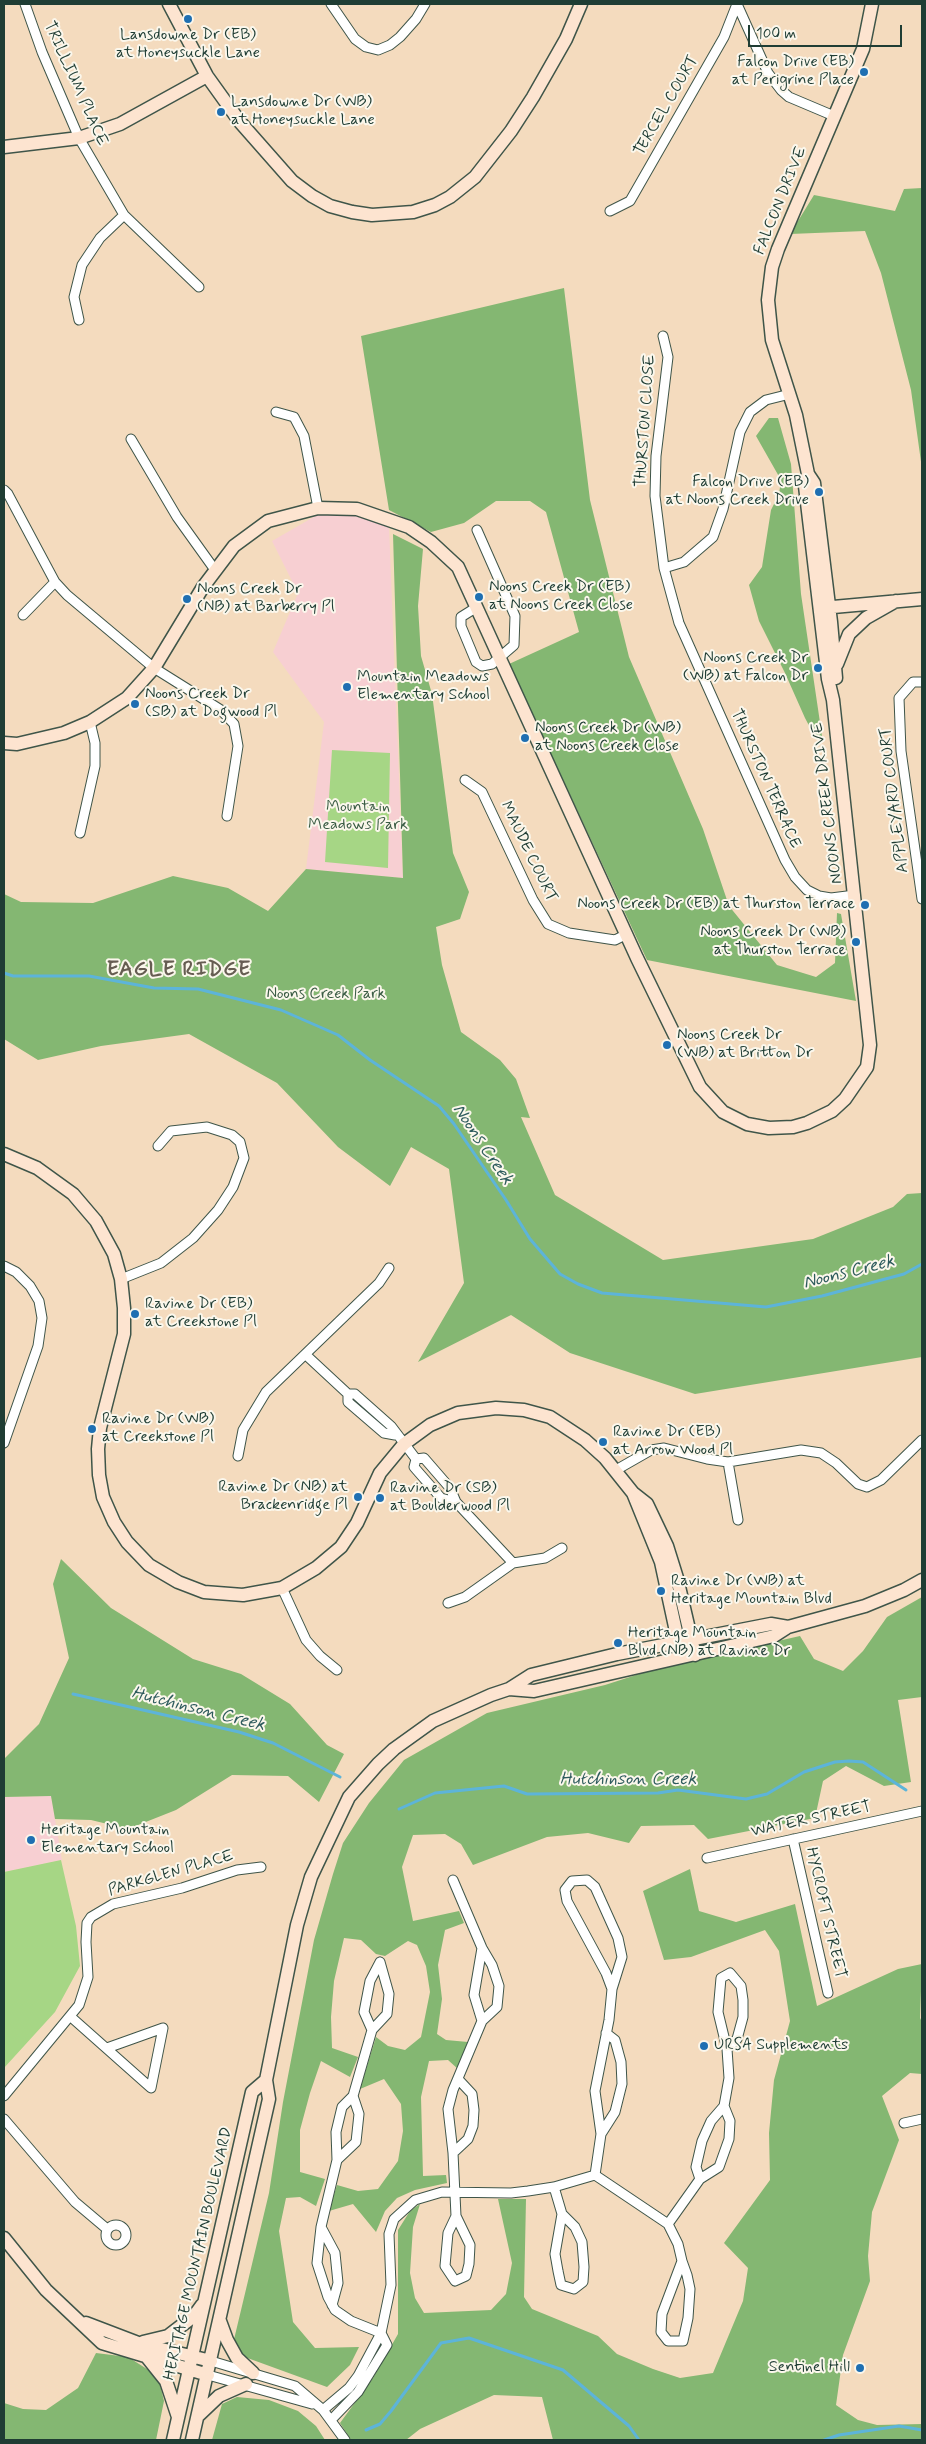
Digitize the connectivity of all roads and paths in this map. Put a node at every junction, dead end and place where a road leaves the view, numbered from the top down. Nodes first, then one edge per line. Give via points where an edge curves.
1 (25, 4) edge
2 (170, 4) edge
3 (331, 4) edge
4 (425, 4) edge
5 (581, 4) edge
6 (737, 4) edge
7 (872, 4) edge
8 (208, 76) junction
9 (834, 116) junction
10 (79, 138) junction
11 (4, 147) edge
12 (610, 211) dead end
13 (124, 216) junction
14 (199, 287) dead end
15 (79, 320) dead end
16 (664, 336) dead end
17 (790, 394) junction
18 (276, 412) dead end
19 (131, 439) dead end
20 (4, 490) edge
21 (318, 508) junction
22 (477, 530) dead end
23 (664, 568) junction
24 (215, 570) junction
25 (55, 582) junction
26 (922, 599) edge
27 (896, 601) junction
28 (477, 607) junction
29 (825, 607) junction
30 (22, 615) dead end
31 (499, 657) junction
32 (154, 668) junction
33 (836, 679) junction
34 (922, 682) edge
35 (833, 700) junction
36 (90, 722) junction
37 (4, 743) edge
38 (465, 780) dead end
39 (227, 816) dead end
40 (80, 833) dead end
41 (855, 895) junction
42 (922, 899) edge
43 (627, 934) junction
44 (158, 1146) dead end
45 (4, 1154) edge
46 (4, 1266) edge
47 (389, 1268) dead end
48 (121, 1279) junction
49 (306, 1355) junction
50 (399, 1439) junction
51 (922, 1440) edge
52 (4, 1443) edge
53 (238, 1456) dead end
54 (416, 1459) junction
55 (728, 1462) junction
56 (616, 1470) junction
57 (858, 1484) junction
58 (633, 1493) junction
59 (855, 1494) dead end
60 (456, 1502) junction
61 (738, 1520) dead end
62 (562, 1548) dead end
63 (513, 1563) junction
64 (922, 1580) edge
65 (282, 1588) junction
66 (448, 1603) dead end
67 (788, 1627) junction
68 (691, 1639) junction
69 (678, 1642) junction
70 (695, 1655) junction
71 (681, 1659) junction
72 (337, 1670) dead end
73 (508, 1689) junction
74 (922, 1811) edge
75 (793, 1839) junction
76 (707, 1858) dead end
77 (261, 1867) dead end
78 (453, 1880) dead end
79 (482, 1948) junction
80 (612, 1989) junction
81 (828, 1993) dead end
82 (71, 2017) junction
83 (482, 2021) junction
84 (372, 2030) junction
85 (606, 2033) junction
86 (107, 2048) junction
87 (727, 2049) junction
88 (458, 2079) junction
89 (266, 2080) junction
90 (4, 2096) edge
91 (353, 2096) junction
92 (724, 2106) junction
93 (4, 2119) edge
94 (922, 2119) edge
95 (904, 2123) dead end
96 (601, 2134) junction
97 (452, 2153) junction
98 (337, 2160) junction
99 (596, 2174) junction
100 (700, 2179) junction
101 (554, 2187) junction
102 (456, 2192) junction
103 (562, 2214) junction
104 (456, 2216) junction
105 (668, 2224) junction
106 (321, 2226) junction
107 (107, 2229) dead end
108 (4, 2238) edge
109 (682, 2261) junction
110 (206, 2299) junction
111 (332, 2305) junction
112 (220, 2321) junction
113 (81, 2322) junction
114 (382, 2332) junction
115 (137, 2342) junction
116 (146, 2356) junction
117 (193, 2357) junction
118 (211, 2361) junction
119 (190, 2370) junction
120 (208, 2375) junction
121 (250, 2379) junction
122 (320, 2408) junction
123 (199, 2415) junction
124 (179, 2419) junction
125 (331, 2420) junction
126 (173, 2440) edge
127 (192, 2440) edge
128 (345, 2440) edge

1 - 10 street, TRILLIUM PLACE
2 - 8 street
3 - 4 street via 360,44 378,50 400,36
5 - 8 street via 566,39 533,97 487,164 450,197 413,212 372,215 352,212 312,196 292,181 265,152
6 - 9 street via 768,73 780,90
6 - 12 street, TERCEL COURT via 724,37 630,201
7 - 9 street, FALCON DRIVE via 863,49
8 - 10 street via 120,124
9 - 17 street, FALCON DRIVE via 778,249 769,284 772,340
10 - 11 street
10 - 13 street, TRILLIUM PLACE
13 - 14 street, TRILLIUM PLACE
13 - 15 street via 100,238 82,265 74,297
16 - 23 street, THURSTON CLOSE via 668,357 656,456 655,496
17 - 23 street via 766,400 750,412 740,432 723,509 713,537 684,562
17 - 29 street, FALCON DRIVE via 808,474 805,486
18 - 21 street via 294,417 304,436
19 - 24 street via 176,517
20 - 25 street
21 - 24 street, NOONS CREEK DRIVE via 268,521 234,546
21 - 28 street, NOONS CREEK DRIVE via 357,509 409,527 431,542 458,568
22 - 31 street via 515,616 514,645
23 - 41 street, THURSTON TERRACE via 691,653 785,860 801,884 814,894 831,898
24 - 32 street, NOONS CREEK DRIVE
25 - 30 street
25 - 32 street
26 - 27 street
27 - 29 street
27 - 33 street via 866,618 849,634 838,659
28 - 31 street, NOONS CREEK DRIVE
28 - 31 street via 461,617 461,626 476,662 482,666 492,664
29 - 33 street, FALCON DRIVE
29 - 35 street, NOONS CREEK DRIVE via 828,679
31 - 43 street, NOONS CREEK DRIVE
32 - 36 street, NOONS CREEK DRIVE via 127,698
32 - 39 street via 221,710 234,724 238,746
33 - 35 street, FALCON DRIVE
34 - 42 street, APPLEYARD COURT via 913,682 899,698 901,751
35 - 41 street, NOONS CREEK DRIVE
36 - 37 street, NOONS CREEK DRIVE via 45,738 17,744
36 - 40 street via 95,742 95,766
38 - 43 street, MAUDE COURT via 482,792 533,900 548,924 569,933 615,940
41 - 43 street, NOONS CREEK DRIVE via 869,1019 867,1067 857,1084 832,1111 793,1127 769,1128 746,1124 712,1102 688,1064
44 - 48 street via 171,1131 207,1127 232,1135 240,1142 244,1158 233,1187 193,1238 161,1263
45 - 48 street via 37,1168 73,1194 102,1231 114,1254
46 - 52 street via 16,1272 35,1294 42,1327
47 - 49 street via 379,1283
48 - 65 street via 124,1334 100,1428 98,1449 101,1486 114,1522 139,1556 167,1576 190,1587 230,1595
49 - 50 street via 348,1394 355,1394 391,1426
49 - 53 street via 266,1392 243,1430
50 - 54 street
50 - 56 street via 458,1413 512,1408 539,1413 572,1429
50 - 65 street via 357,1523 341,1547 316,1568
51 - 57 street via 875,1485
54 - 60 street via 424,1458 450,1488
54 - 60 street via 414,1466 441,1498
55 - 56 street via 664,1448 645,1453
55 - 57 street via 811,1451 821,1453 836,1463
55 - 61 street
56 - 58 street
57 - 59 street
58 - 68 street via 647,1504 667,1546
58 - 69 street via 661,1562
60 - 63 street
62 - 63 street via 545,1558
63 - 66 street via 465,1597
64 - 67 street, HERITAGE MOUNTAIN BOULEVARD via 865,1606
65 - 72 street via 306,1640
67 - 68 street, HERITAGE MOUNTAIN BOULEVARD via 771,1624
67 - 70 street, HERITAGE MOUNTAIN BOULEVARD via 774,1636
68 - 69 street, HERITAGE MOUNTAIN BOULEVARD
68 - 70 street
69 - 71 street
69 - 73 street, HERITAGE MOUNTAIN BOULEVARD via 531,1675
70 - 71 street, HERITAGE MOUNTAIN BOULEVARD
71 - 73 street, HERITAGE MOUNTAIN BOULEVARD via 534,1690
73 - 89 street, HERITAGE MOUNTAIN BOULEVARD via 433,1721 394,1749 345,1803 304,1898
74 - 75 street, WATER STREET
75 - 76 street, WATER STREET
75 - 81 street, HYCROFT STREET
77 - 82 street, PARKGLEN PLACE via 237,1870 182,1888 113,1904 91,1917 87,1923 86,1942 88,1977 79,2005
78 - 79 street
79 - 83 street via 474,1996
79 - 83 street via 499,1986 497,2007
80 - 80 street via 622,1957 618,1938 594,1887 587,1880 572,1881 565,1890 567,1901
80 - 85 street
82 - 86 street
82 - 90 street, PARKGLEN PLACE
83 - 88 street
84 - 84 street via 387,2014 389,1994 380,1962 370,1981 364,2012
84 - 91 street
85 - 96 street via 595,2090
85 - 96 street via 615,2040 622,2084 615,2112
86 - 86 street via 153,2032 163,2028 151,2088
87 - 87 street via 737,2040 743,2017 741,1986 730,1973 721,1978 718,2012
87 - 92 street via 729,2078
88 - 97 street via 448,2109
88 - 97 street via 472,2094 473,2126 468,2140
89 - 110 street, HERITAGE MOUNTAIN BOULEVARD via 252,2092
89 - 112 street, HERITAGE MOUNTAIN BOULEVARD via 269,2099
91 - 98 street via 342,2107 336,2132
91 - 98 street via 359,2114 356,2142
92 - 100 street via 711,2121 702,2141 696,2168
92 - 100 street via 730,2121 729,2138 719,2167
93 - 107 street via 75,2202
94 - 95 street
96 - 99 street
97 - 102 street
98 - 106 street
99 - 101 street
99 - 105 street
100 - 105 street
101 - 102 street via 511,2193
101 - 103 street
102 - 104 street
102 - 114 street via 442,2192 415,2200 394,2219 389,2234 391,2285
103 - 103 street via 556,2254 561,2285 574,2289 583,2282 582,2242 575,2226
104 - 104 street via 448,2233 445,2266 455,2281 466,2276 470,2264 470,2245
105 - 109 street
106 - 111 street via 317,2263
106 - 111 street via 335,2253 338,2282
108 - 113 street via 46,2290
109 - 109 street via 662,2314 661,2332 668,2341 683,2341 688,2318 690,2289
110 - 115 street via 194,2316 168,2336
110 - 117 street, HERITAGE MOUNTAIN BOULEVARD
111 - 114 street via 351,2321
112 - 118 street, HERITAGE MOUNTAIN BOULEVARD
112 - 121 street via 227,2340
113 - 115 street
113 - 116 street via 102,2342
114 - 122 street via 349,2388
114 - 125 street via 387,2345 358,2392
115 - 117 street
116 - 119 street
116 - 124 street via 166,2381
117 - 118 street
117 - 119 street, HERITAGE MOUNTAIN BOULEVARD
118 - 120 street, HERITAGE MOUNTAIN BOULEVARD
118 - 121 street
119 - 120 street
119 - 124 street, HERITAGE MOUNTAIN BOULEVARD
120 - 121 street
120 - 123 street, HERITAGE MOUNTAIN BOULEVARD
121 - 122 street
121 - 122 street via 295,2386
121 - 123 street via 219,2396
122 - 125 street
123 - 127 street, HERITAGE MOUNTAIN BOULEVARD
124 - 126 street, HERITAGE MOUNTAIN BOULEVARD
125 - 128 street

